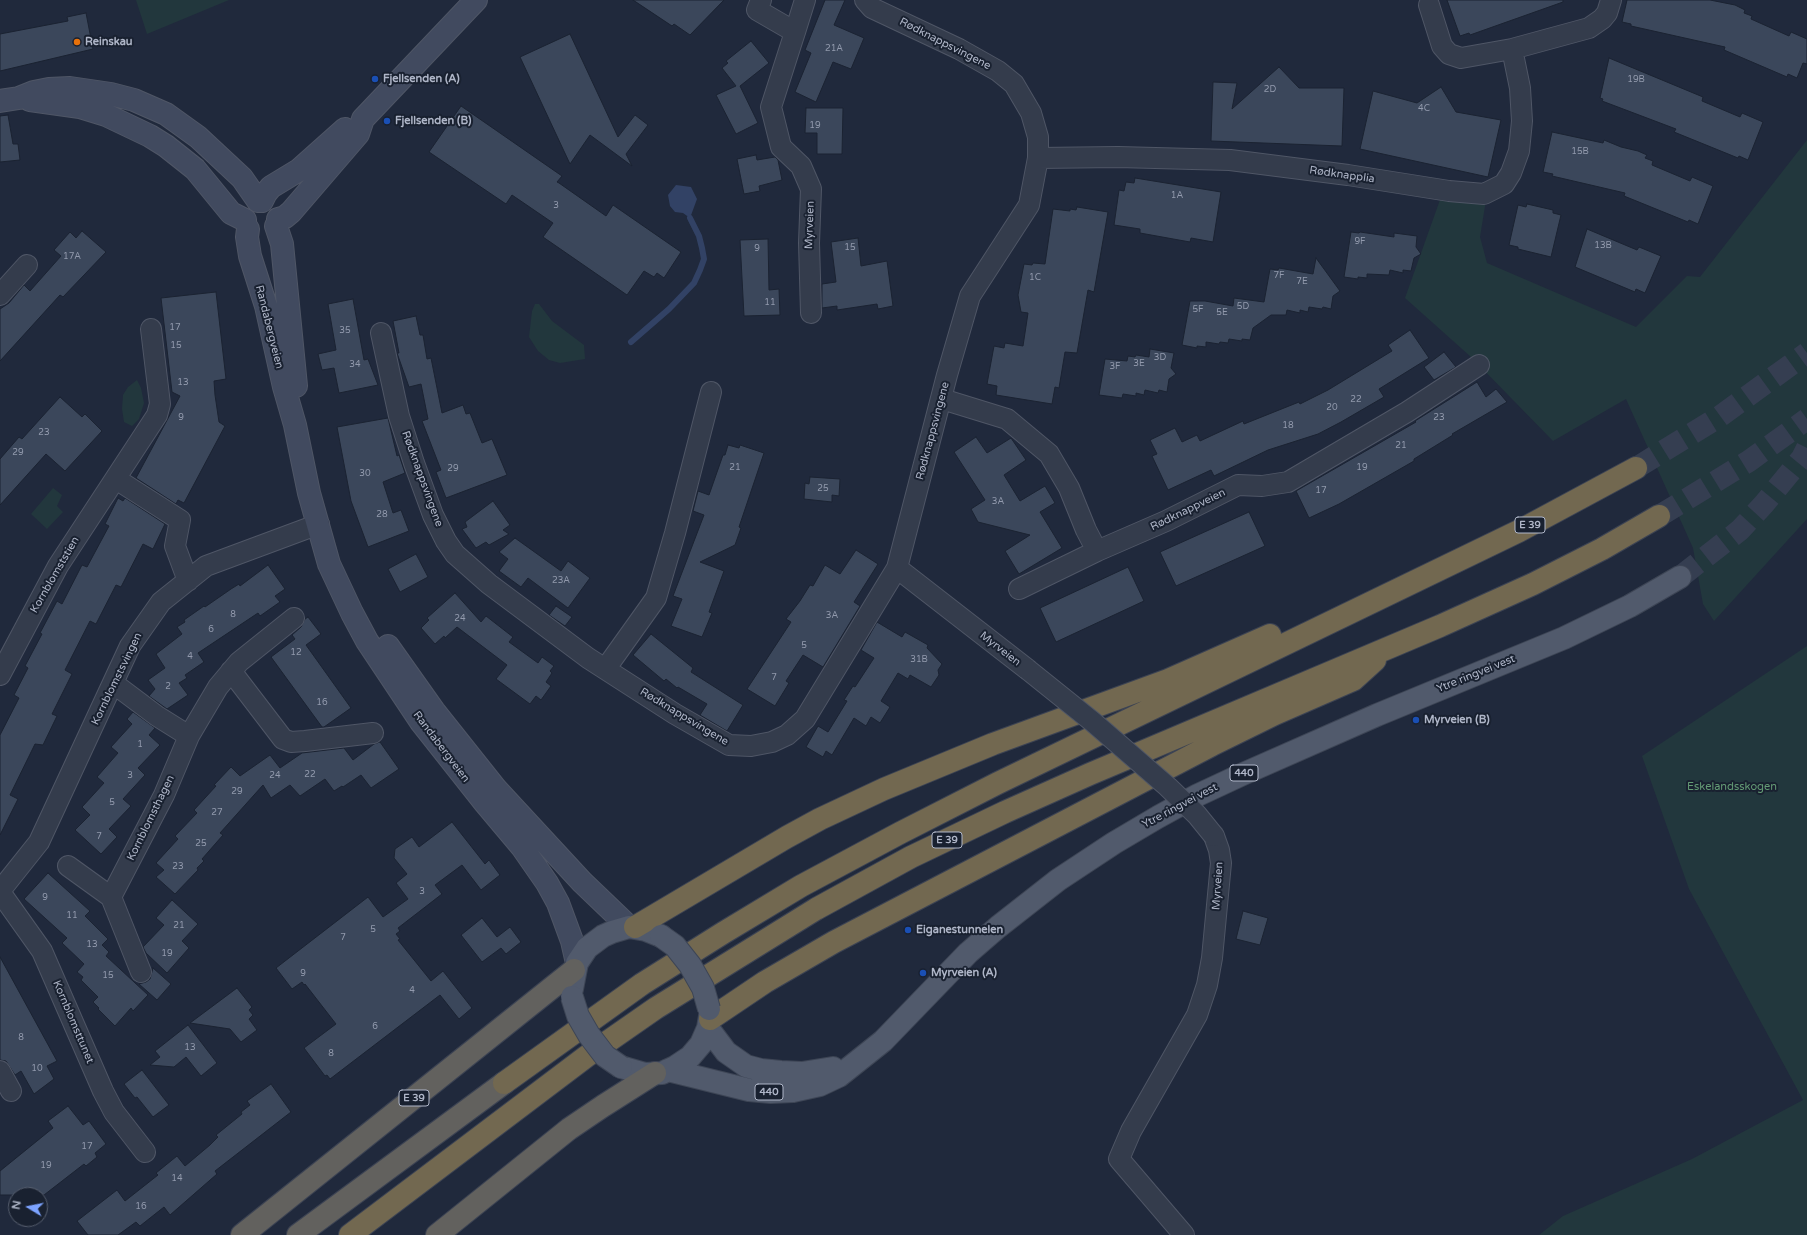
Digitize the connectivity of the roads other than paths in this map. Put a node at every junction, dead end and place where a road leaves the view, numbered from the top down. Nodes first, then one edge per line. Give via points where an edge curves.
1 (476, 0) edge
2 (761, 0) edge
3 (805, 0) edge
4 (865, 0) edge
5 (1611, 0) edge
6 (1429, 4) dead end
7 (795, 32) junction
8 (1512, 49) junction
9 (10, 100) edge
10 (364, 119) junction
11 (1038, 158) junction
12 (260, 201) junction
13 (277, 222) junction
14 (246, 225) junction
15 (27, 265) dead end
16 (4, 282) edge
17 (811, 313) dead end
18 (151, 329) dead end
19 (381, 333) dead end
20 (1479, 365) dead end
21 (711, 392) dead end
22 (942, 399) junction
23 (295, 425) junction
24 (1636, 468) tunnel mouth
25 (116, 479) junction
26 (1659, 516) tunnel mouth
27 (319, 524) junction
28 (1097, 551) junction
29 (897, 568) junction
30 (1680, 576) tunnel mouth
31 (188, 581) junction
32 (1019, 589) dead end
33 (294, 618) dead end
34 (1305, 634) junction
35 (1386, 650) junction
36 (606, 668) junction
37 (231, 671) junction
38 (0, 675) edge
39 (114, 683) junction
40 (373, 733) dead end
41 (189, 736) junction
42 (68, 866) dead end
43 (2, 884) edge
44 (111, 898) junction
45 (632, 927) junction
46 (576, 967) junction
47 (141, 972) dead end
48 (709, 1019) junction
49 (864, 1058) junction
50 (0, 1071) edge
51 (662, 1072) junction
52 (11, 1092) dead end
53 (145, 1152) dead end
54 (242, 1235) edge
55 (298, 1235) edge
56 (350, 1235) edge
57 (437, 1235) edge
58 (1184, 1235) edge

1 - 10 main road
2 - 7 street via 757,10
3 - 7 street, Myrveien
4 - 11 street, Rødknappsvingene via 872,8 966,52 1014,84 1031,113 1038,137
5 - 8 street via 1607,13 1589,28
6 - 8 street via 1440,41 1449,54 1461,58
7 - 17 street, Myrveien via 771,107 781,147 801,166 812,189 808,243
8 - 11 street, Rødknapplia via 1520,88 1522,121 1519,151 1504,184 1484,194 1230,160
9 - 12 main road via 49,89 70,88 134,100 183,125 212,148 242,178
9 - 14 main road via 80,107 106,115 150,136 194,169 231,213
10 - 12 main road via 349,126 299,170 271,187
10 - 13 main road via 358,134 291,212
11 - 22 street, Rødknappsvingene via 1029,205 970,296
12 - 13 main road via 272,206 276,212
12 - 14 main road via 247,208
13 - 14 main road via 266,234 260,235
13 - 23 main road, Randabergveien via 282,244 296,385
14 - 23 main road, Randabergveien via 250,256 266,306
15 - 16 street
18 - 25 street, Kornblomststien via 160,404 152,423
19 - 36 street, Rødknappsvingene via 399,416 414,463 433,515 455,554 489,584 588,658
20 - 28 street, Rødknappveien via 1407,412 1288,482 1262,486 1238,485 1166,521
21 - 36 street via 656,598
22 - 28 street via 1007,418 1049,454 1069,488
22 - 29 street, Rødknappsvingene
23 - 27 main road, Randabergveien via 302,464
24 - 34 highway, E 39 via 1518,531
25 - 31 street via 180,520 175,546
25 - 38 street, Kornblomststien via 58,566
26 - 35 highway, E 39 via 1533,584
27 - 31 street, Kornblomstsvingen via 206,566
27 - 45 main road, Randabergveien via 362,609 434,711 496,789 582,882
27 - 46 main road, Randabergveien via 329,564 352,614 368,641 421,722 522,847 547,882 572,941
28 - 32 street, Rødknappveien
29 - 36 street, Rødknappsvingene via 805,719 787,735 772,742 751,746 729,745 675,714
29 - 58 street, Myrveien, bridge via 1093,722 1162,782 1197,815 1214,836 1221,862 1207,985 1197,1016 1131,1131 1119,1159
30 - 49 main road, Ytre ringvei vest / 440 via 1630,606 1564,638 1377,715 1243,774 1152,820 1058,880 998,927 968,953
31 - 39 street, Kornblomstsvingen via 161,602 144,623 130,646
33 - 37 street, Kornblomsthagen
34 - 45 highway, E 39 via 1275,633 1168,680 986,747 884,789 787,837
34 - 55 highway, E 39 via 984,790 801,886 642,984
35 - 48 highway, E 39 via 1353,680 1274,714 1212,745 862,928 765,982
35 - 56 highway, E 39 via 1103,768 1005,812 911,856 816,909 662,1004 593,1051
37 - 40 street via 283,740 305,741
37 - 41 street, Kornblomsthagen via 218,687
39 - 41 street via 157,716
39 - 43 street, Kornblomstsvingen via 39,842
41 - 44 street, Kornblomsthagen via 164,795
42 - 44 street
43 - 53 street, Kornblomsttunet via 42,951 114,1112
44 - 47 street
45 - 46 main road via 612,932 595,941 582,955
45 - 48 main road, 440, bridge via 661,936 675,946 703,988
46 - 51 main road, 440, bridge via 572,997 578,1016 605,1056 621,1067 636,1072
46 - 54 highway, E 39
48 - 49 main road, Ytre ringvei vest / 440 via 726,1052 746,1066 761,1070 802,1073 831,1069
48 - 51 main road via 701,1044 690,1057 680,1065
49 - 51 main road, Ytre ringvei vest / 440 via 839,1076 820,1085 786,1091 749,1090
50 - 52 street
51 - 57 highway via 603,1106 570,1129

